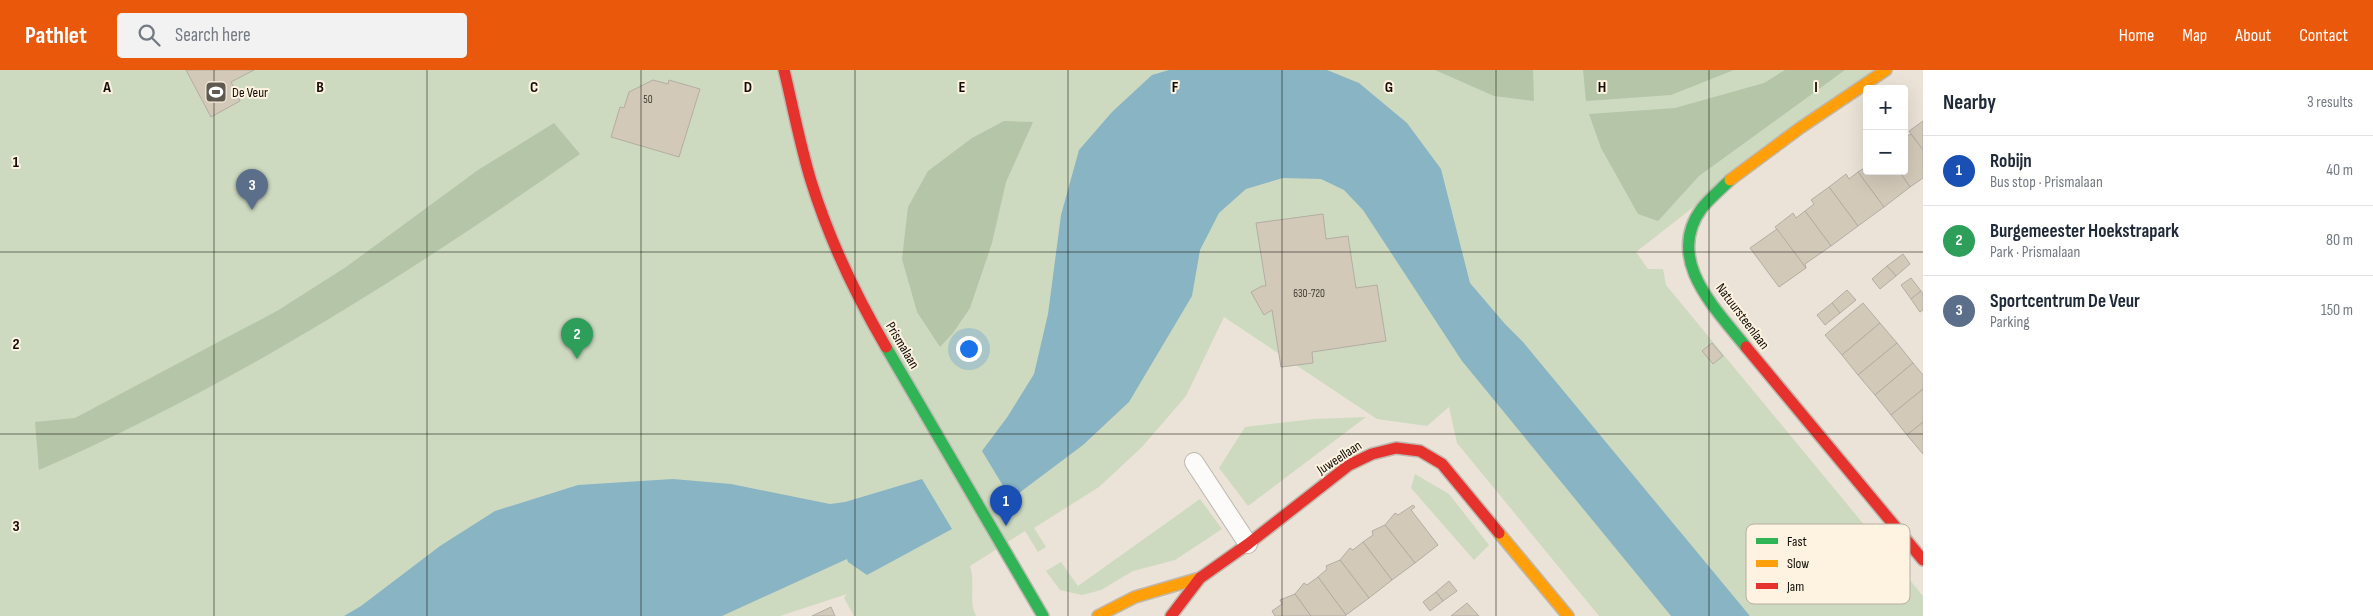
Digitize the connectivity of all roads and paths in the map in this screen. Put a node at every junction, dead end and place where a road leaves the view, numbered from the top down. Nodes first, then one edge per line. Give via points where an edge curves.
1 (784, 70) edge
2 (1886, 70) edge
3 (1194, 462) dead end
4 (1893, 524) edge
5 (1248, 544) junction
6 (1910, 544) edge
7 (1923, 560) edge
8 (1200, 578) junction
9 (1042, 616) edge
10 (1098, 616) edge
11 (1171, 616) edge
12 (1568, 616) edge

1 - 9 street, Prismalaan via 811,180 834,246 862,306
2 - 4 street, Natuursteenlaan via 1729,181 1702,208 1687,247 1692,269 1706,296
3 - 5 lane
5 - 8 street, Juweellaan
5 - 12 street, Juweellaan via 1366,455 1398,447 1419,451 1432,455 1442,464
6 - 7 street, Natuursteenlaan
8 - 10 street, Juweellaan via 1151,590 1117,603
8 - 11 street, Juweellaan

